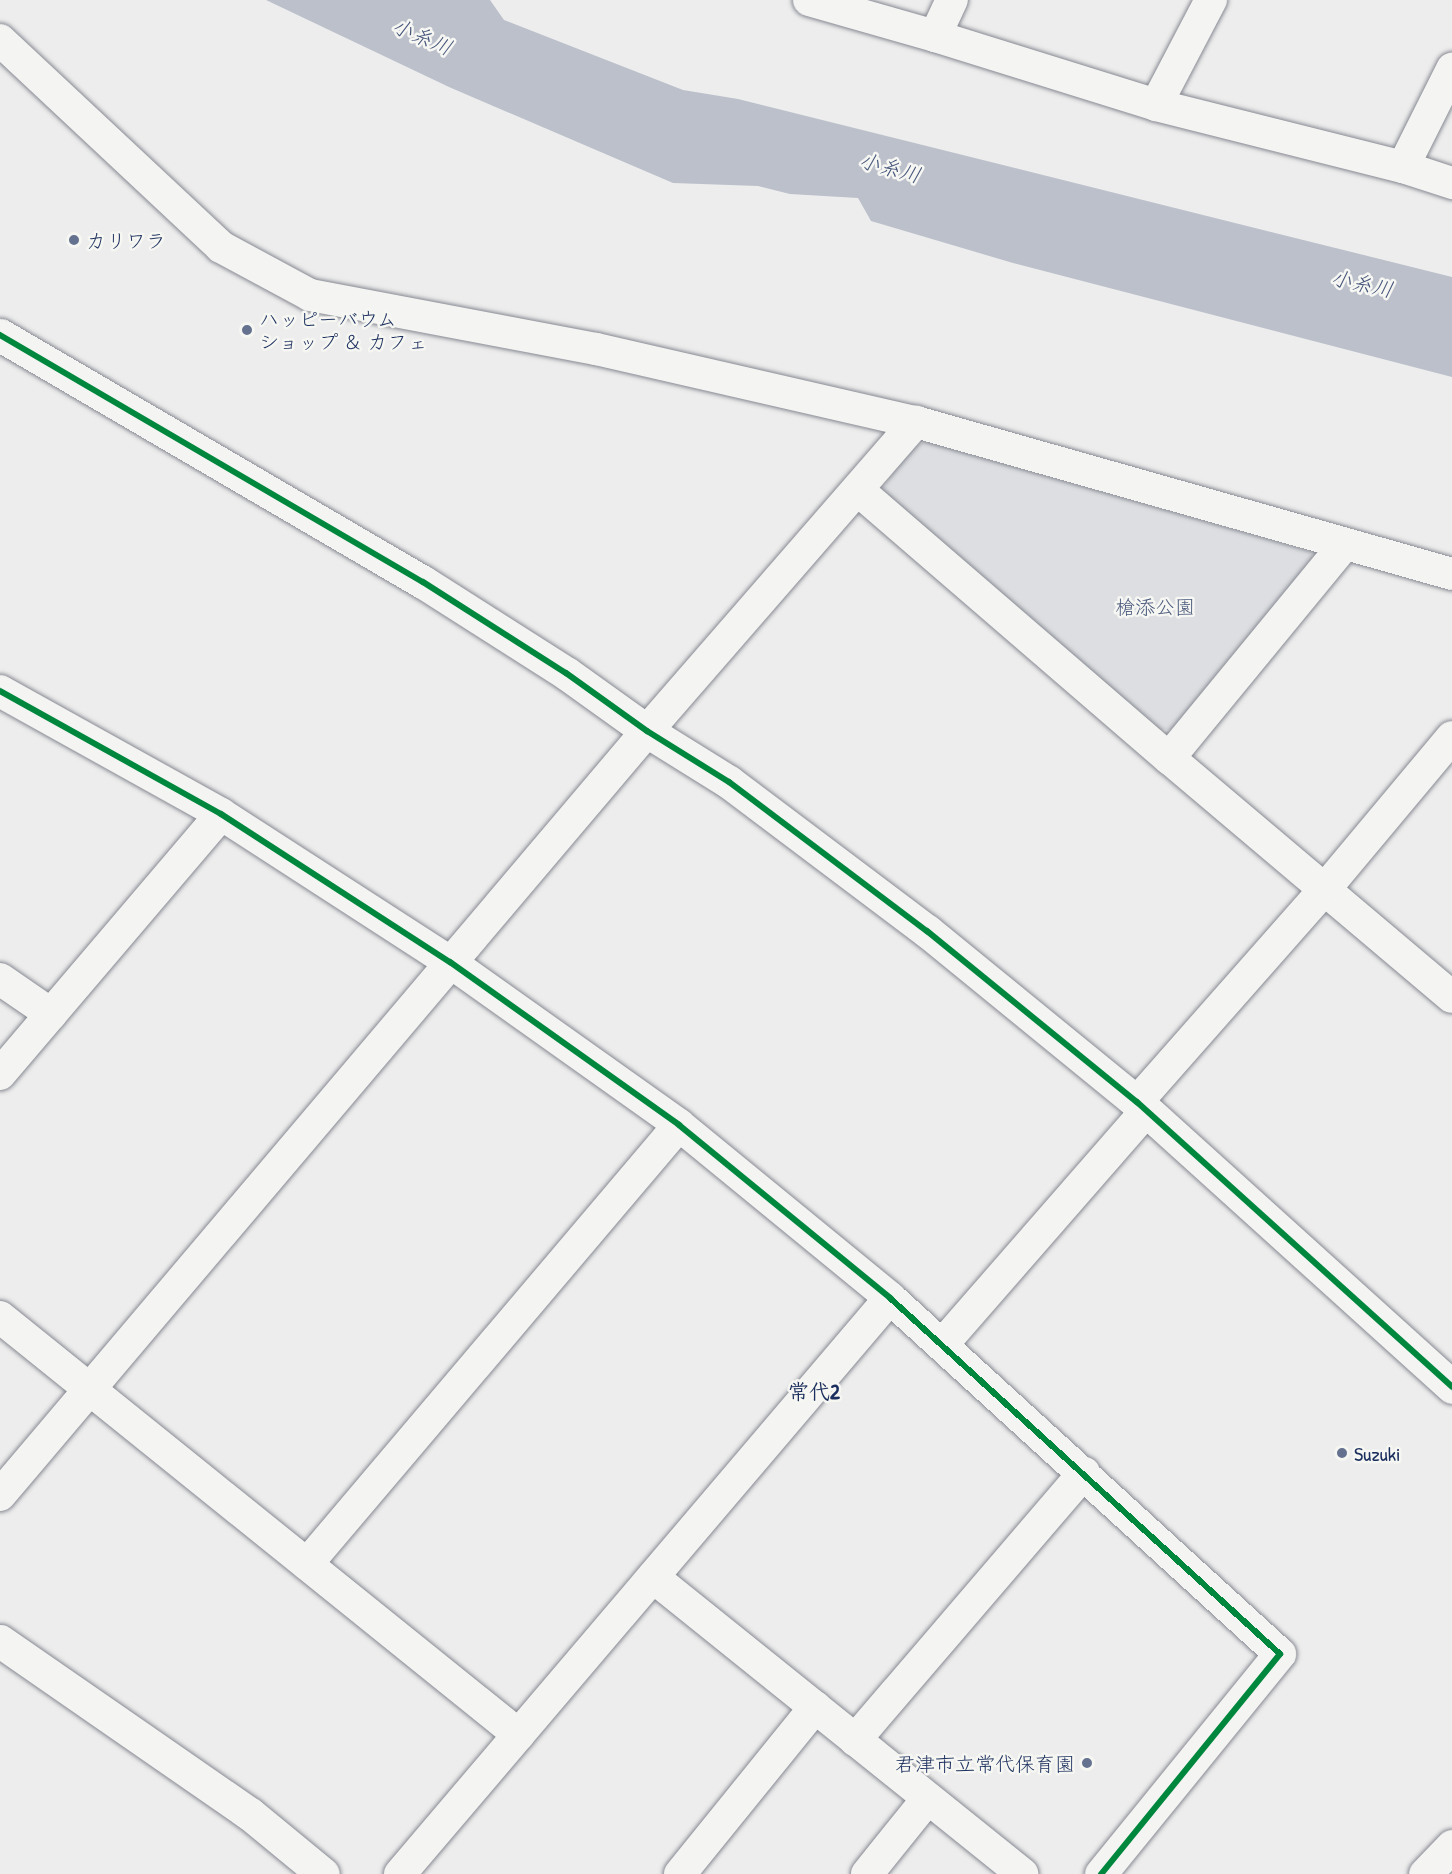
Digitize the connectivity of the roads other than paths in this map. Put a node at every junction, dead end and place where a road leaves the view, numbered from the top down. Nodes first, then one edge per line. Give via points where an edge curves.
1 (809, 0) edge
2 (952, 0) edge
3 (1211, 0) edge
4 (935, 36) junction
5 (0, 40) edge
6 (1452, 69) edge
7 (1156, 105) junction
8 (1403, 167) junction
9 (1452, 183) edge
10 (0, 335) edge
11 (916, 422) junction
12 (858, 490) junction
13 (1345, 544) junction
14 (1452, 574) edge
15 (0, 691) edge
16 (647, 730) junction
17 (1452, 737) edge
18 (1169, 758) junction
19 (221, 814) junction
20 (1325, 889) junction
21 (450, 962) junction
22 (0, 979) edge
23 (1452, 997) edge
24 (51, 1014) junction
25 (0, 1074) edge
26 (1142, 1106) junction
27 (679, 1125) junction
28 (890, 1298) junction
29 (0, 1317) edge
30 (942, 1346) junction
31 (1452, 1387) edge
32 (89, 1389) junction
33 (1084, 1473) junction
34 (0, 1495) edge
35 (307, 1564) junction
36 (652, 1577) junction
37 (0, 1641) edge
38 (815, 1707) junction
39 (519, 1735) junction
40 (855, 1740) junction
41 (928, 1798) junction
42 (1452, 1846) edge
43 (323, 1874) edge
44 (400, 1874) edge
45 (680, 1874) edge
46 (867, 1874) edge
47 (1022, 1874) edge
48 (1101, 1874) edge
49 (1425, 1874) edge

1 - 4 street
2 - 4 street
3 - 7 street
4 - 7 street
5 - 11 street via 221,247 310,295 596,349
6 - 8 street
7 - 8 street
8 - 9 street
10 - 16 main road via 423,582
11 - 12 street
11 - 13 street
12 - 16 street
12 - 18 street
13 - 14 street
13 - 18 street
15 - 19 street
16 - 21 street
16 - 26 main road via 729,782 927,931
17 - 20 street
18 - 20 street
19 - 21 street
19 - 24 street
20 - 23 street
20 - 26 street
21 - 27 street
21 - 32 street
22 - 24 street
24 - 25 street
26 - 30 street
26 - 31 main road
27 - 28 street
27 - 35 street
28 - 30 street
28 - 36 street
29 - 32 street
30 - 33 street
32 - 34 street
32 - 35 street
33 - 40 street
33 - 48 street via 1280,1654
35 - 39 street
36 - 38 street
36 - 39 street
37 - 43 main road via 250,1814
38 - 40 street
38 - 45 street
39 - 44 street
40 - 41 street
41 - 46 street
41 - 47 street
42 - 49 main road

